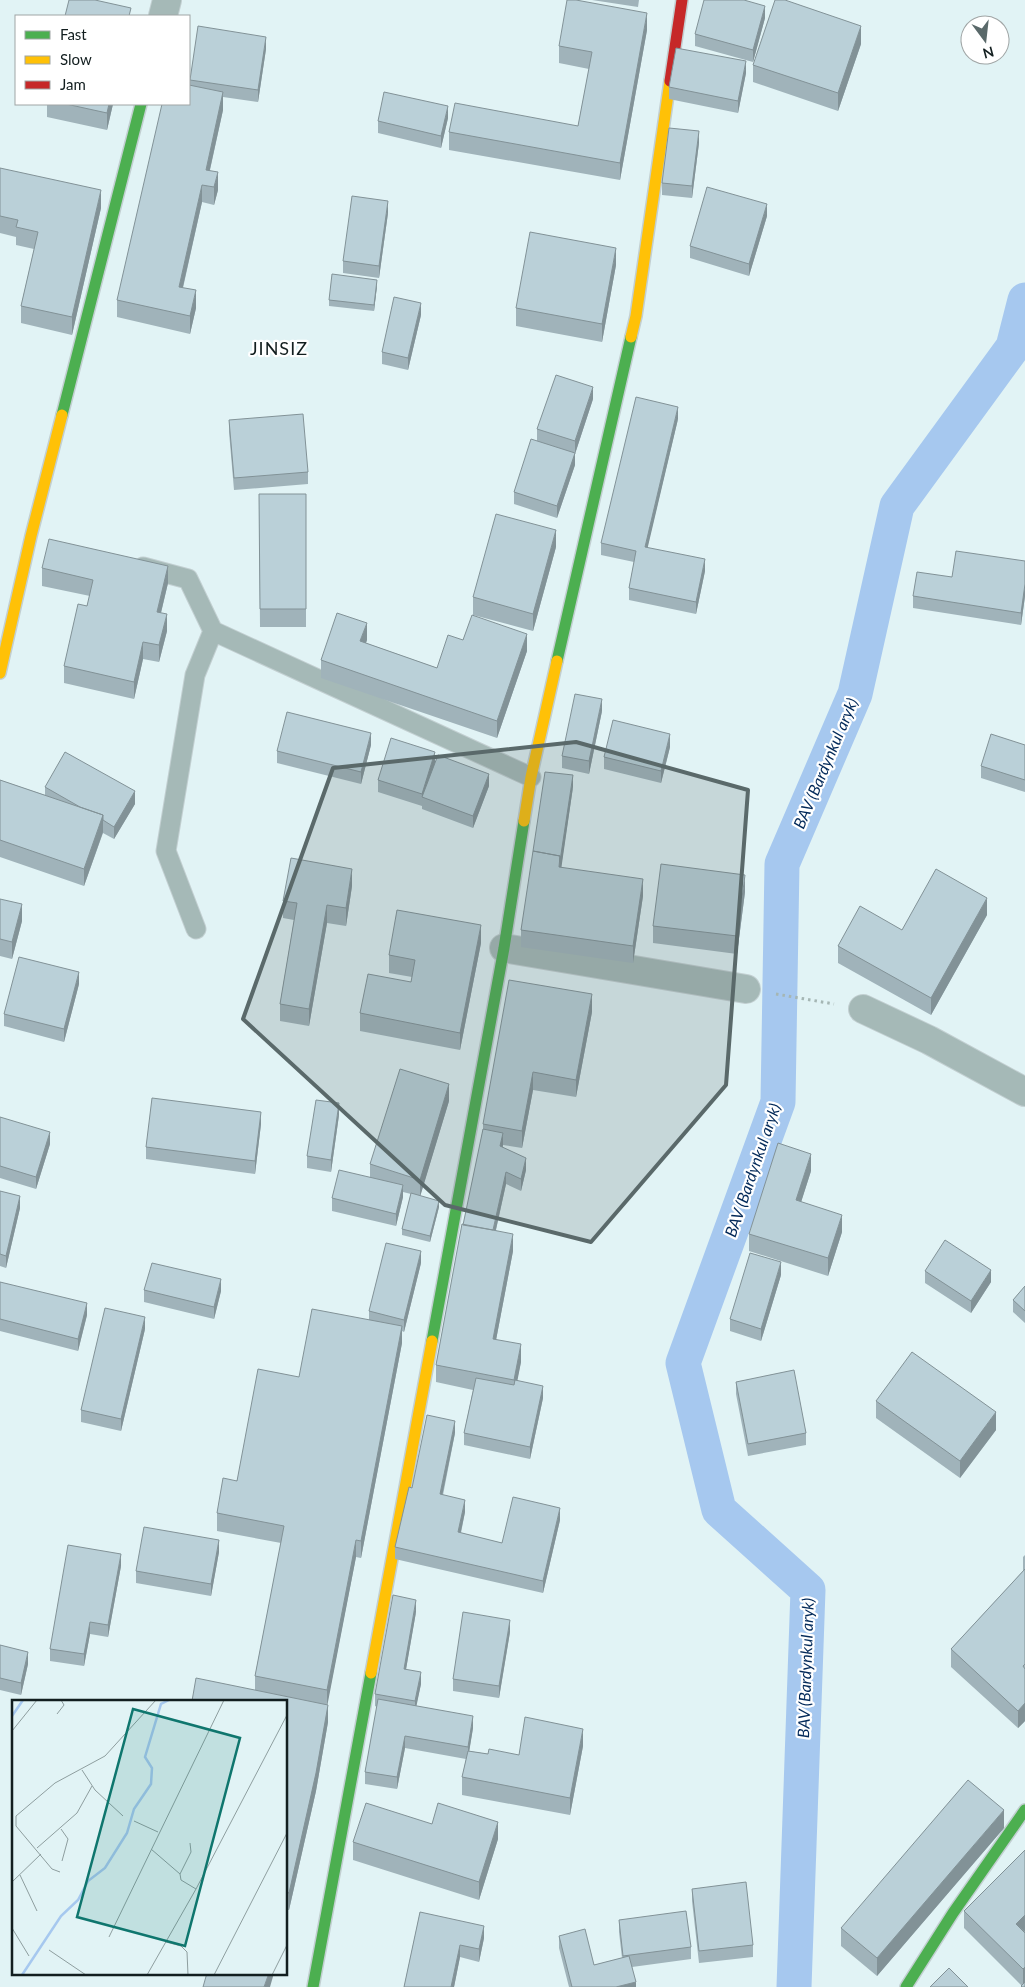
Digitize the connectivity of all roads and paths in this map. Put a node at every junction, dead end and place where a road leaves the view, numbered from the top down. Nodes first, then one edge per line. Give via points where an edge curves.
1 (167, 0) edge
2 (682, 0) edge
3 (163, 15) edge
4 (141, 105) edge
5 (31, 536) junction
6 (49, 541) edge
7 (123, 561) edge
8 (213, 630) junction
9 (0, 673) edge
10 (531, 777) junction
11 (196, 929) dead end
12 (504, 948) junction
13 (746, 989) joint
14 (863, 1009) joint
15 (1025, 1092) edge
16 (1025, 1810) edge
17 (314, 1987) edge
18 (906, 1987) edge

1 - 3 street
2 - 10 street via 636,316
4 - 5 street
5 - 6 lane
5 - 9 street
7 - 8 lane via 188,579
8 - 10 lane
8 - 11 lane via 195,675 166,851
10 - 12 street
12 - 13 street
12 - 17 street
13 - 14 path
14 - 15 street via 929,1040
16 - 18 street

